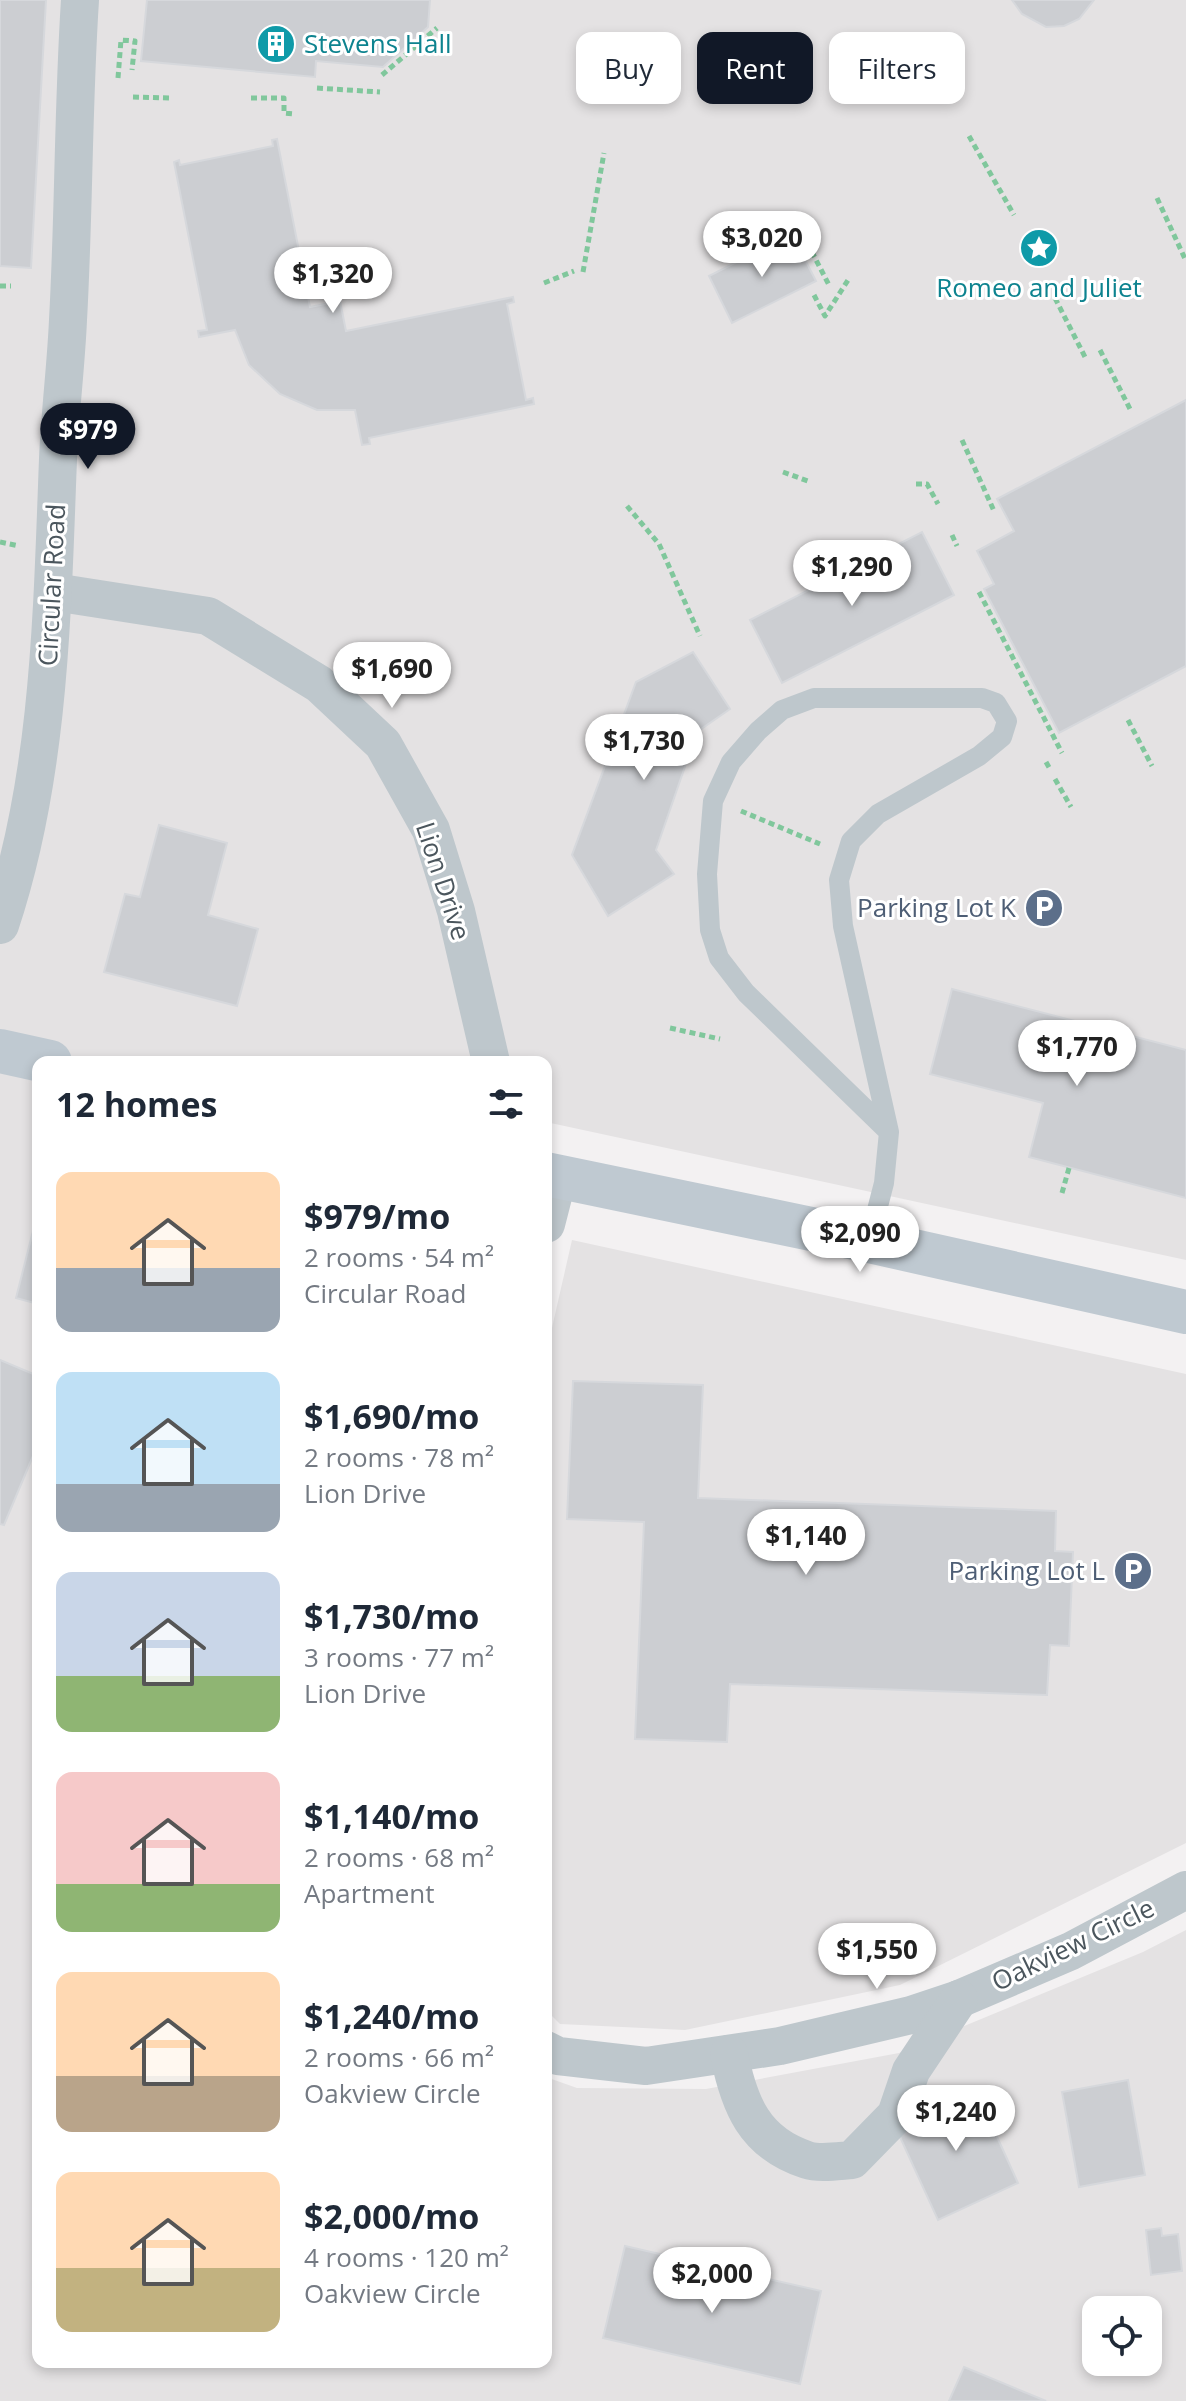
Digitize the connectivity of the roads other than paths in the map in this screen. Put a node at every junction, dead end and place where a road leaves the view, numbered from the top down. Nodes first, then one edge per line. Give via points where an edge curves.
1 (80, 0) edge
2 (54, 592) junction
3 (0, 925) edge
4 (0, 1051) edge
5 (490, 1056) edge
6 (32, 1058) edge
7 (889, 1132) junction
8 (552, 1176) edge
9 (869, 1241) junction
10 (1186, 1312) edge
11 (1186, 1890) edge
12 (959, 1999) junction
13 (552, 2053) edge
14 (729, 2054) junction

1 - 2 street, Circular Road
2 - 3 street, Circular Road via 46,711 13,884
2 - 5 street, Lion Drive via 208,616 319,684 383,744 431,830 464,940
4 - 6 main road
7 - 7 lane via 746,993 719,958 710,930 707,874 713,801 731,762 782,710 814,698 982,698 996,703 1007,721 1002,737 979,756 878,814 851,841 839,880
7 - 9 lane via 884,1183
8 - 9 main road
9 - 10 main road
11 - 12 street, Oakview Circle via 1071,1951
12 - 14 street, Oakview Circle via 911,2015
12 - 14 street, Oakview Circle via 911,2071 896,2115 852,2160 809,2161 762,2137 737,2093
13 - 14 street, Oakview Circle via 646,2066

